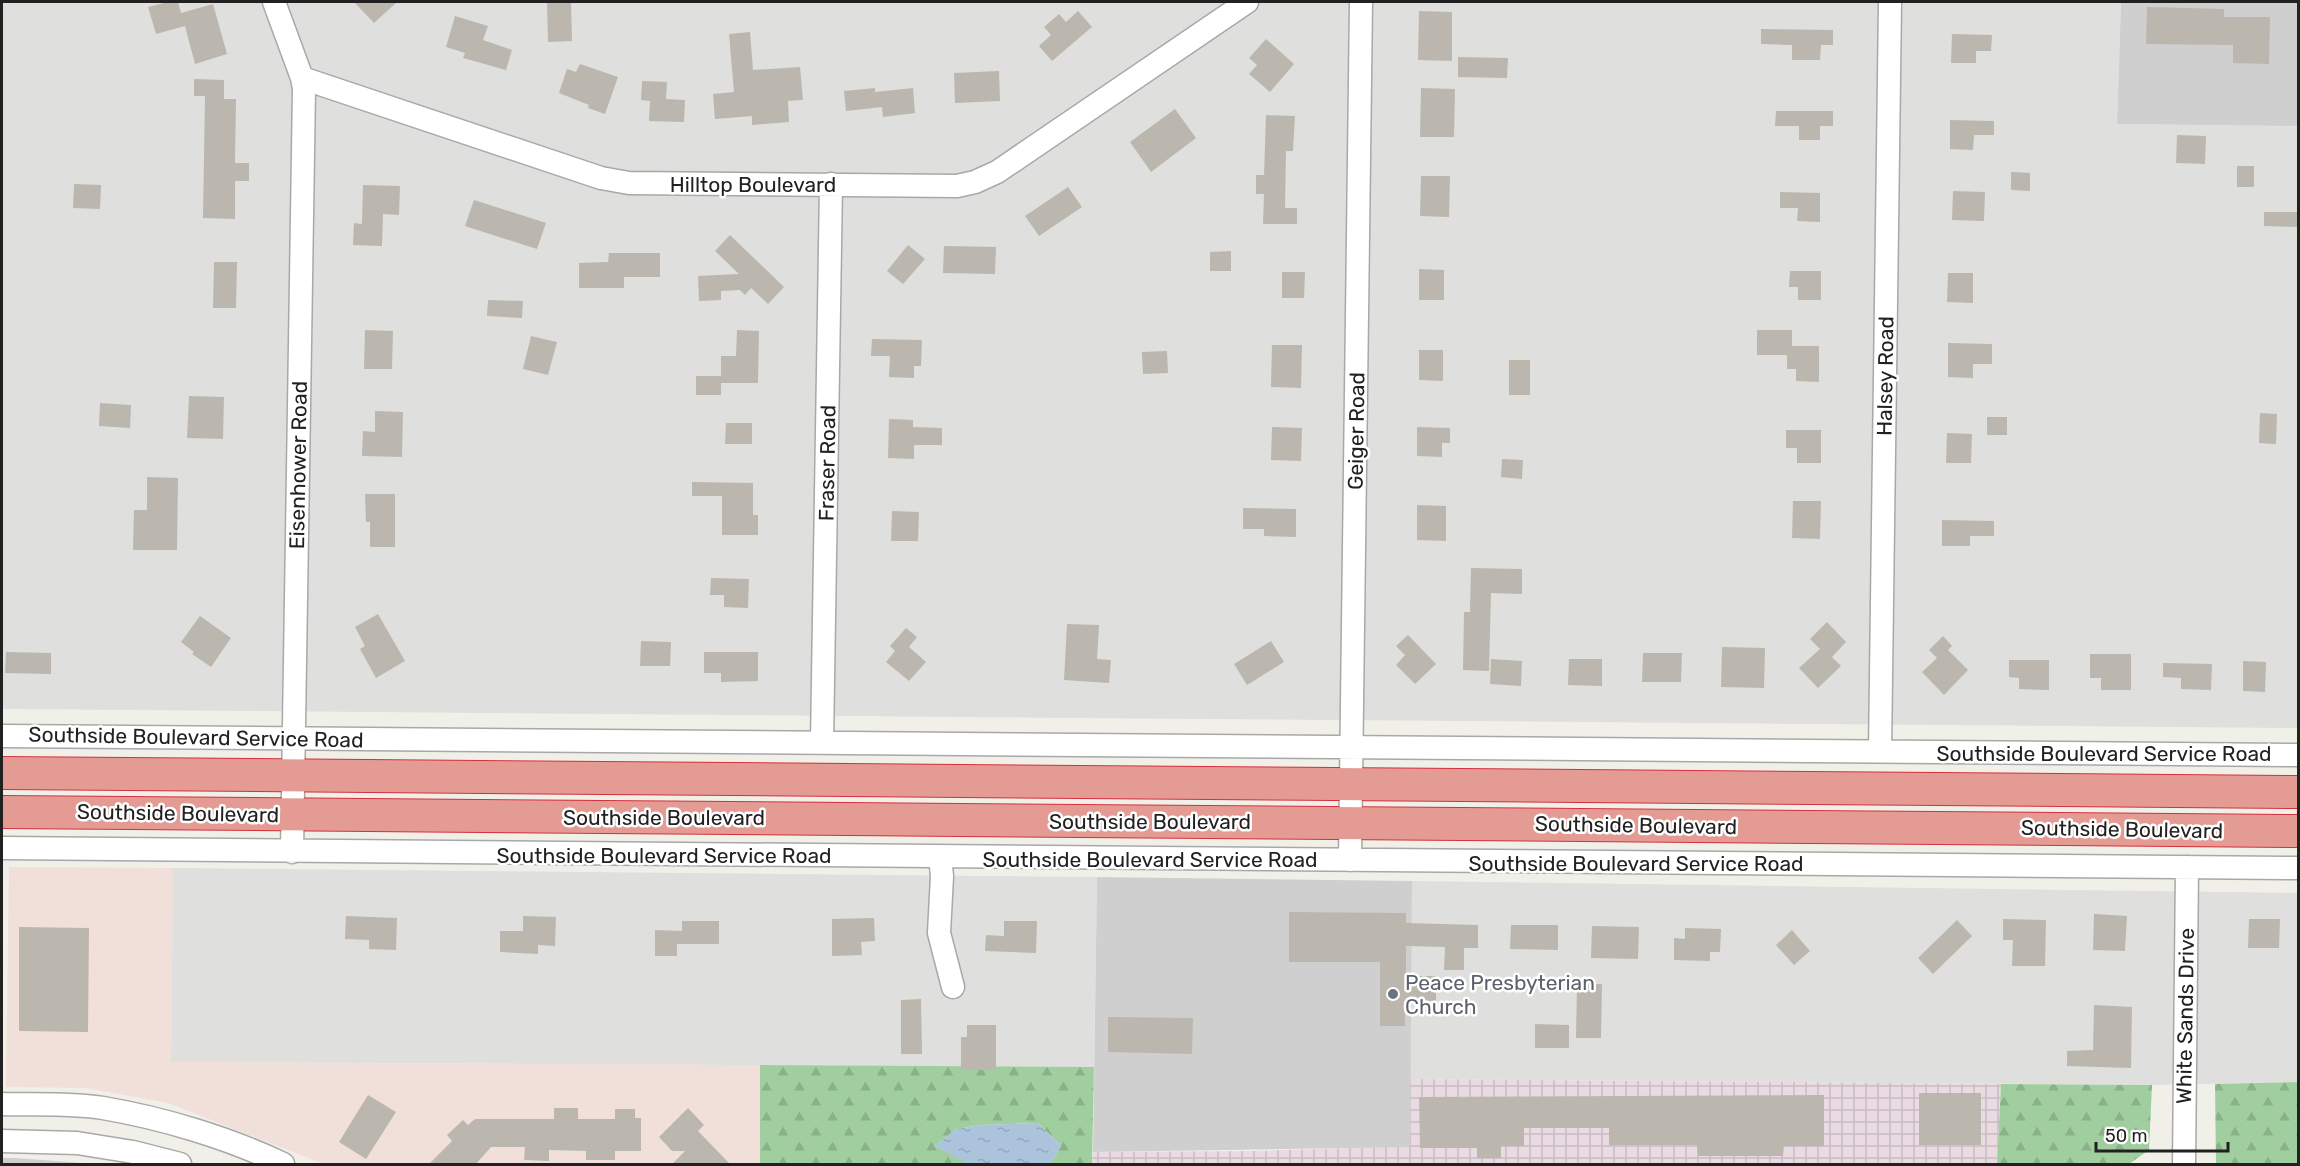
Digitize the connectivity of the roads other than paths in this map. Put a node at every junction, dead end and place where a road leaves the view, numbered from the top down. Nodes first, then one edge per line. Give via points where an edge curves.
1 (274, 2) edge
2 (1247, 2) edge
3 (1361, 2) edge
4 (1890, 2) edge
5 (302, 78) junction
6 (831, 184) junction
7 (2, 736) edge
8 (294, 738) junction
9 (822, 742) junction
10 (1352, 747) junction
11 (1880, 751) junction
12 (2298, 755) edge
13 (2, 773) edge
14 (293, 776) junction
15 (1351, 784) junction
16 (2298, 792) edge
17 (2, 812) edge
18 (292, 814) junction
19 (1350, 822) junction
20 (2298, 831) edge
21 (2, 848) edge
22 (291, 852) junction
23 (940, 857) junction
24 (1350, 860) junction
25 (2187, 867) junction
26 (2298, 868) edge
27 (953, 987) dead end
28 (2, 1104) edge
29 (140, 1116) junction
30 (2, 1141) edge
31 (133, 1152) junction
32 (180, 1164) edge
33 (282, 1164) edge
34 (2184, 1164) edge

1 - 5 street
2 - 6 street, Hilltop Boulevard via 997,172 975,182 957,186
3 - 10 street, Geiger Road
4 - 11 street, Halsey Road
5 - 6 street, Hilltop Boulevard via 601,178 629,183
5 - 8 street, Eisenhower Road
6 - 9 street, Fraser Road
7 - 8 street, Southside Boulevard Service Road
8 - 9 street, Southside Boulevard Service Road
8 - 14 street, Eisenhower Road
9 - 10 street, Southside Boulevard Service Road
10 - 11 street, Southside Boulevard Service Road
10 - 15 street, Geiger Road
11 - 12 street, Southside Boulevard Service Road
13 - 14 highway, Southside Boulevard
14 - 15 highway, Southside Boulevard
14 - 18 street, Eisenhower Road
15 - 16 highway, Southside Boulevard
15 - 19 street, Geiger Road
17 - 18 highway, Southside Boulevard
18 - 19 highway, Southside Boulevard
18 - 22 street, Eisenhower Road
19 - 20 highway, Southside Boulevard
19 - 24 street, Geiger Road
21 - 22 street, Southside Boulevard Service Road
22 - 23 street, Southside Boulevard Service Road
23 - 24 street, Southside Boulevard Service Road
23 - 27 street via 939,933
24 - 25 street, Southside Boulevard Service Road
25 - 26 street, Southside Boulevard Service Road
25 - 34 street, White Sands Drive
28 - 29 street via 101,1108
29 - 31 street
29 - 33 street via 217,1138
30 - 31 street via 77,1143
31 - 32 street

